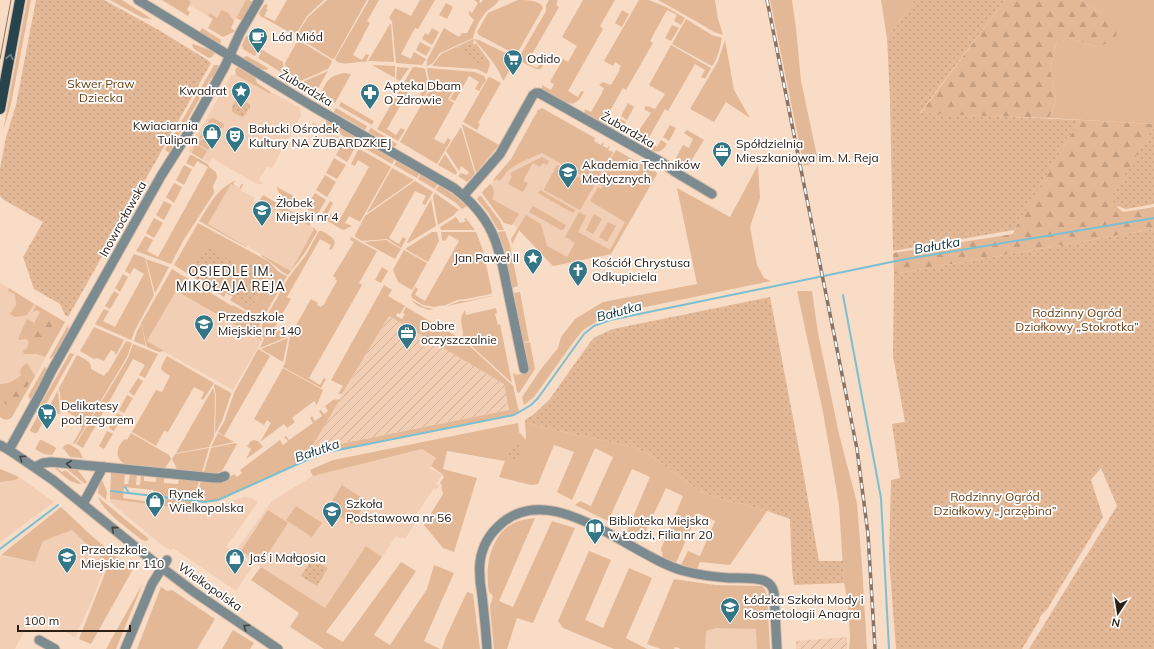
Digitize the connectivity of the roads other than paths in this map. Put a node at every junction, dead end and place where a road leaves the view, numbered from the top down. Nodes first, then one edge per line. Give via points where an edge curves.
1 (20, 0) edge
2 (138, 0) edge
3 (259, 0) edge
4 (230, 56) junction
5 (0, 109) edge
6 (712, 194) dead end
7 (464, 195) junction
8 (524, 369) dead end
9 (0, 440) edge
10 (0, 446) edge
11 (4, 450) edge
12 (35, 467) junction
13 (103, 467) junction
14 (225, 476) dead end
15 (83, 504) junction
16 (167, 560) dead end
17 (162, 568) junction
18 (39, 640) dead end
19 (55, 649) edge
20 (125, 649) edge
21 (278, 649) edge
22 (487, 649) edge
23 (777, 649) edge

5 -> 1 main road
2 - 4 street, Żubardzka
3 - 4 street, Inowrocławska
4 - 7 street, Żubardzka
4 - 11 street, Inowrocławska via 41,392
6 - 7 street, Żubardzka via 663,163 536,93 504,149
7 - 8 street, Żubardzka via 485,220 499,249
9 - 11 street
10 - 11 street
12 -> 11 street, Wielkopolska
13 -> 12 street via 51,462
12 - 15 street, Wielkopolska
13 - 14 street via 216,478
13 - 15 street
17 -> 15 street, Wielkopolska
16 - 17 street
17 - 20 street via 152,584
21 -> 17 street, Wielkopolska
18 - 19 street
22 - 23 street via 480,575 483,550 495,529 517,514 533,509 550,510 582,520 662,563 681,570 716,577 766,581 773,587

